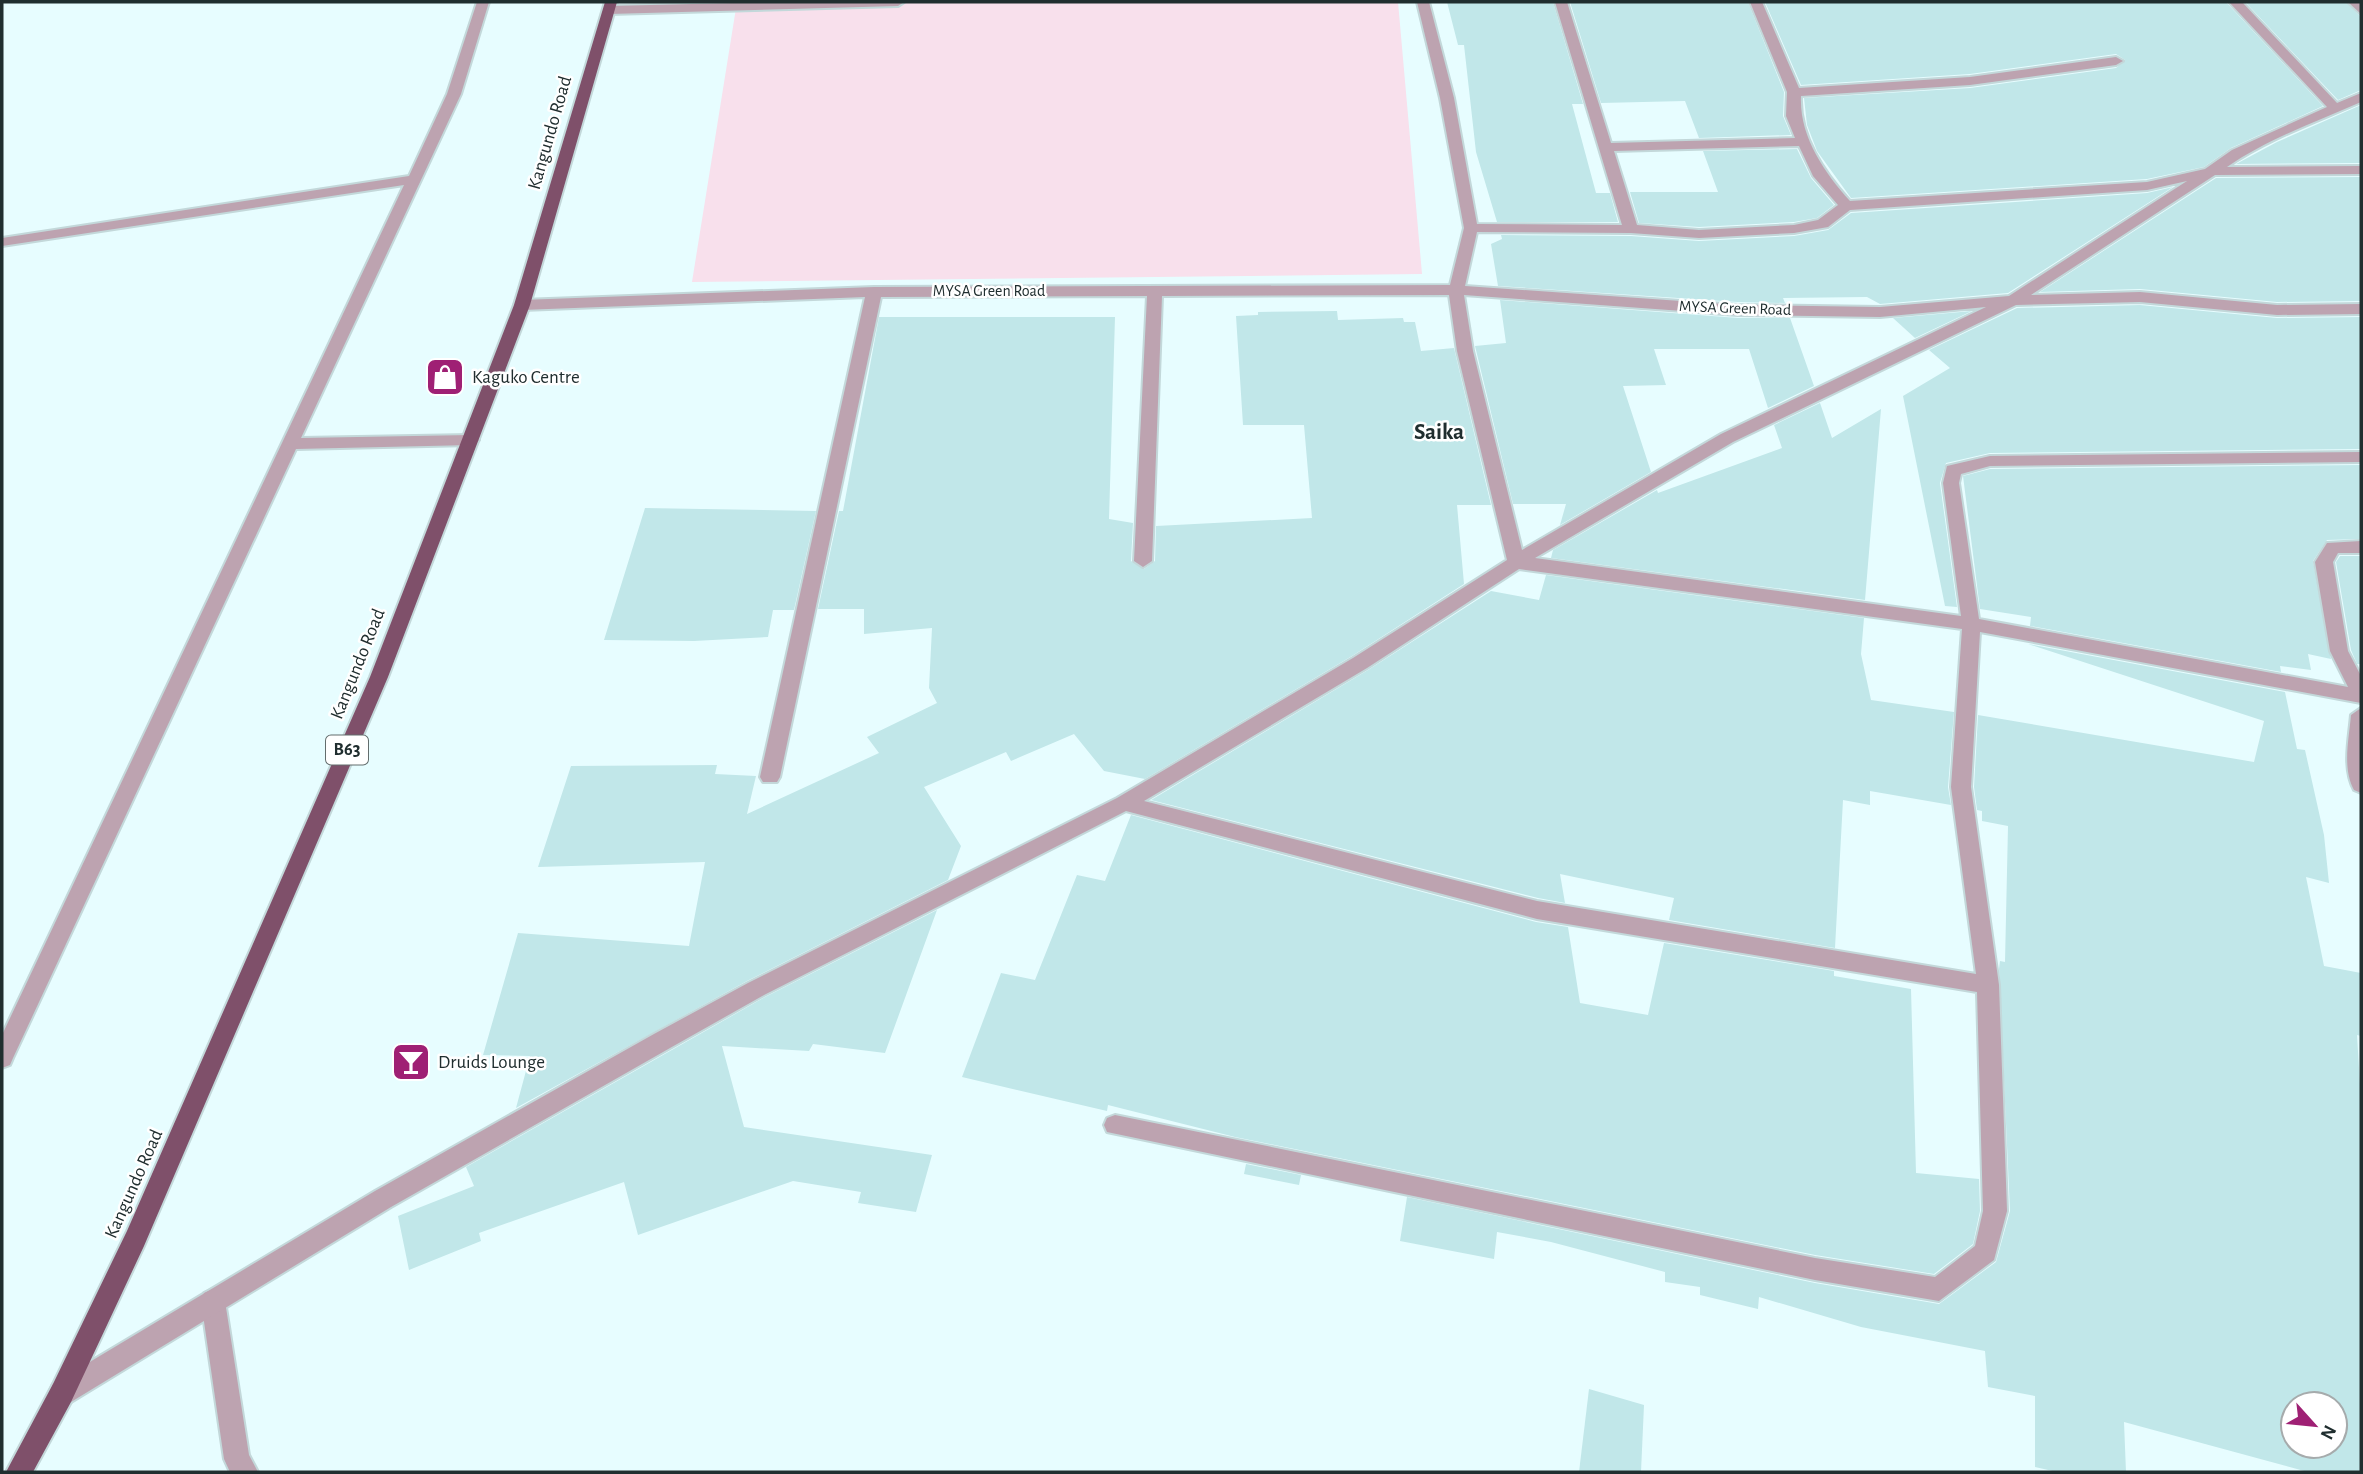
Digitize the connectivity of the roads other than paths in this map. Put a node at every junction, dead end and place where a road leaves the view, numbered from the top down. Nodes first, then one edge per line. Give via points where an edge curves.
1 (483, 2) edge
2 (898, 2) edge
3 (1423, 2) edge
4 (1561, 2) edge
5 (1756, 2) edge
6 (2235, 2) edge
7 (2354, 2) edge
8 (718, 4) edge
9 (610, 6) edge
10 (2361, 10) edge
11 (2116, 61) dead end
12 (1794, 92) junction
13 (2361, 97) edge
14 (2337, 110) junction
15 (1804, 142) junction
16 (1607, 147) junction
17 (2361, 170) edge
18 (2214, 171) junction
19 (414, 179) junction
20 (1846, 206) junction
21 (1471, 228) junction
22 (1631, 229) junction
23 (2, 242) edge
24 (1457, 290) junction
25 (1155, 291) junction
26 (874, 292) junction
27 (2012, 300) junction
28 (522, 305) junction
29 (2361, 309) edge
30 (471, 440) junction
31 (290, 444) junction
32 (2361, 457) edge
33 (2361, 547) edge
34 (1143, 561) dead end
35 (1516, 562) junction
36 (1971, 624) junction
37 (2361, 695) edge
38 (2361, 715) edge
39 (770, 777) dead end
40 (2361, 785) edge
41 (1124, 803) junction
42 (1988, 985) junction
43 (2, 1058) edge
44 (1115, 1125) dead end
45 (213, 1301) junction
46 (62, 1393) junction
47 (19, 1472) edge
48 (245, 1472) edge

1 - 19 street via 454,94
2 - 8 street
3 - 21 street via 1447,98
4 - 16 street
5 - 12 street
6 - 14 street
7 - 10 street
8 - 9 street
9 - 28 highway, Kangundo Road / B63
11 - 12 street via 1970,81
12 - 15 street via 1793,116
13 - 14 street
14 - 18 street via 2269,137
15 - 16 street
15 - 20 street via 1820,176
16 - 22 street
17 - 18 street
18 - 20 street via 2147,186
18 - 27 street
19 - 23 street
19 - 31 street
20 - 22 street via 1823,224 1794,229 1699,234
21 - 22 street
21 - 24 street
24 - 25 street, MYSA Green Road
24 - 27 street, MYSA Green Road via 1738,310 1880,312
24 - 35 street via 1465,351
25 - 26 street, MYSA Green Road
25 - 34 street
26 - 28 street, MYSA Green Road
26 - 39 street
27 - 29 street via 2140,297 2277,310
27 - 35 street via 1727,438
28 - 30 highway, Kangundo Road / B63
30 - 31 street
30 - 46 highway, Kangundo Road / B63 via 379,677 265,944 136,1238
31 - 43 street
32 - 36 street via 1990,461 1953,470
33 - 37 street via 2333,547 2324,562 2339,651
35 - 36 street
35 - 41 street via 1360,663
36 - 37 street
36 - 42 street via 1961,787
38 - 40 street via 2357,761
41 - 42 street via 1537,910
41 - 45 street via 685,1028
42 - 44 street via 1995,1211 1986,1252 1939,1289 1815,1269
45 - 46 street
45 - 48 street via 237,1459
46 - 47 highway, Kangundo Road / B63

